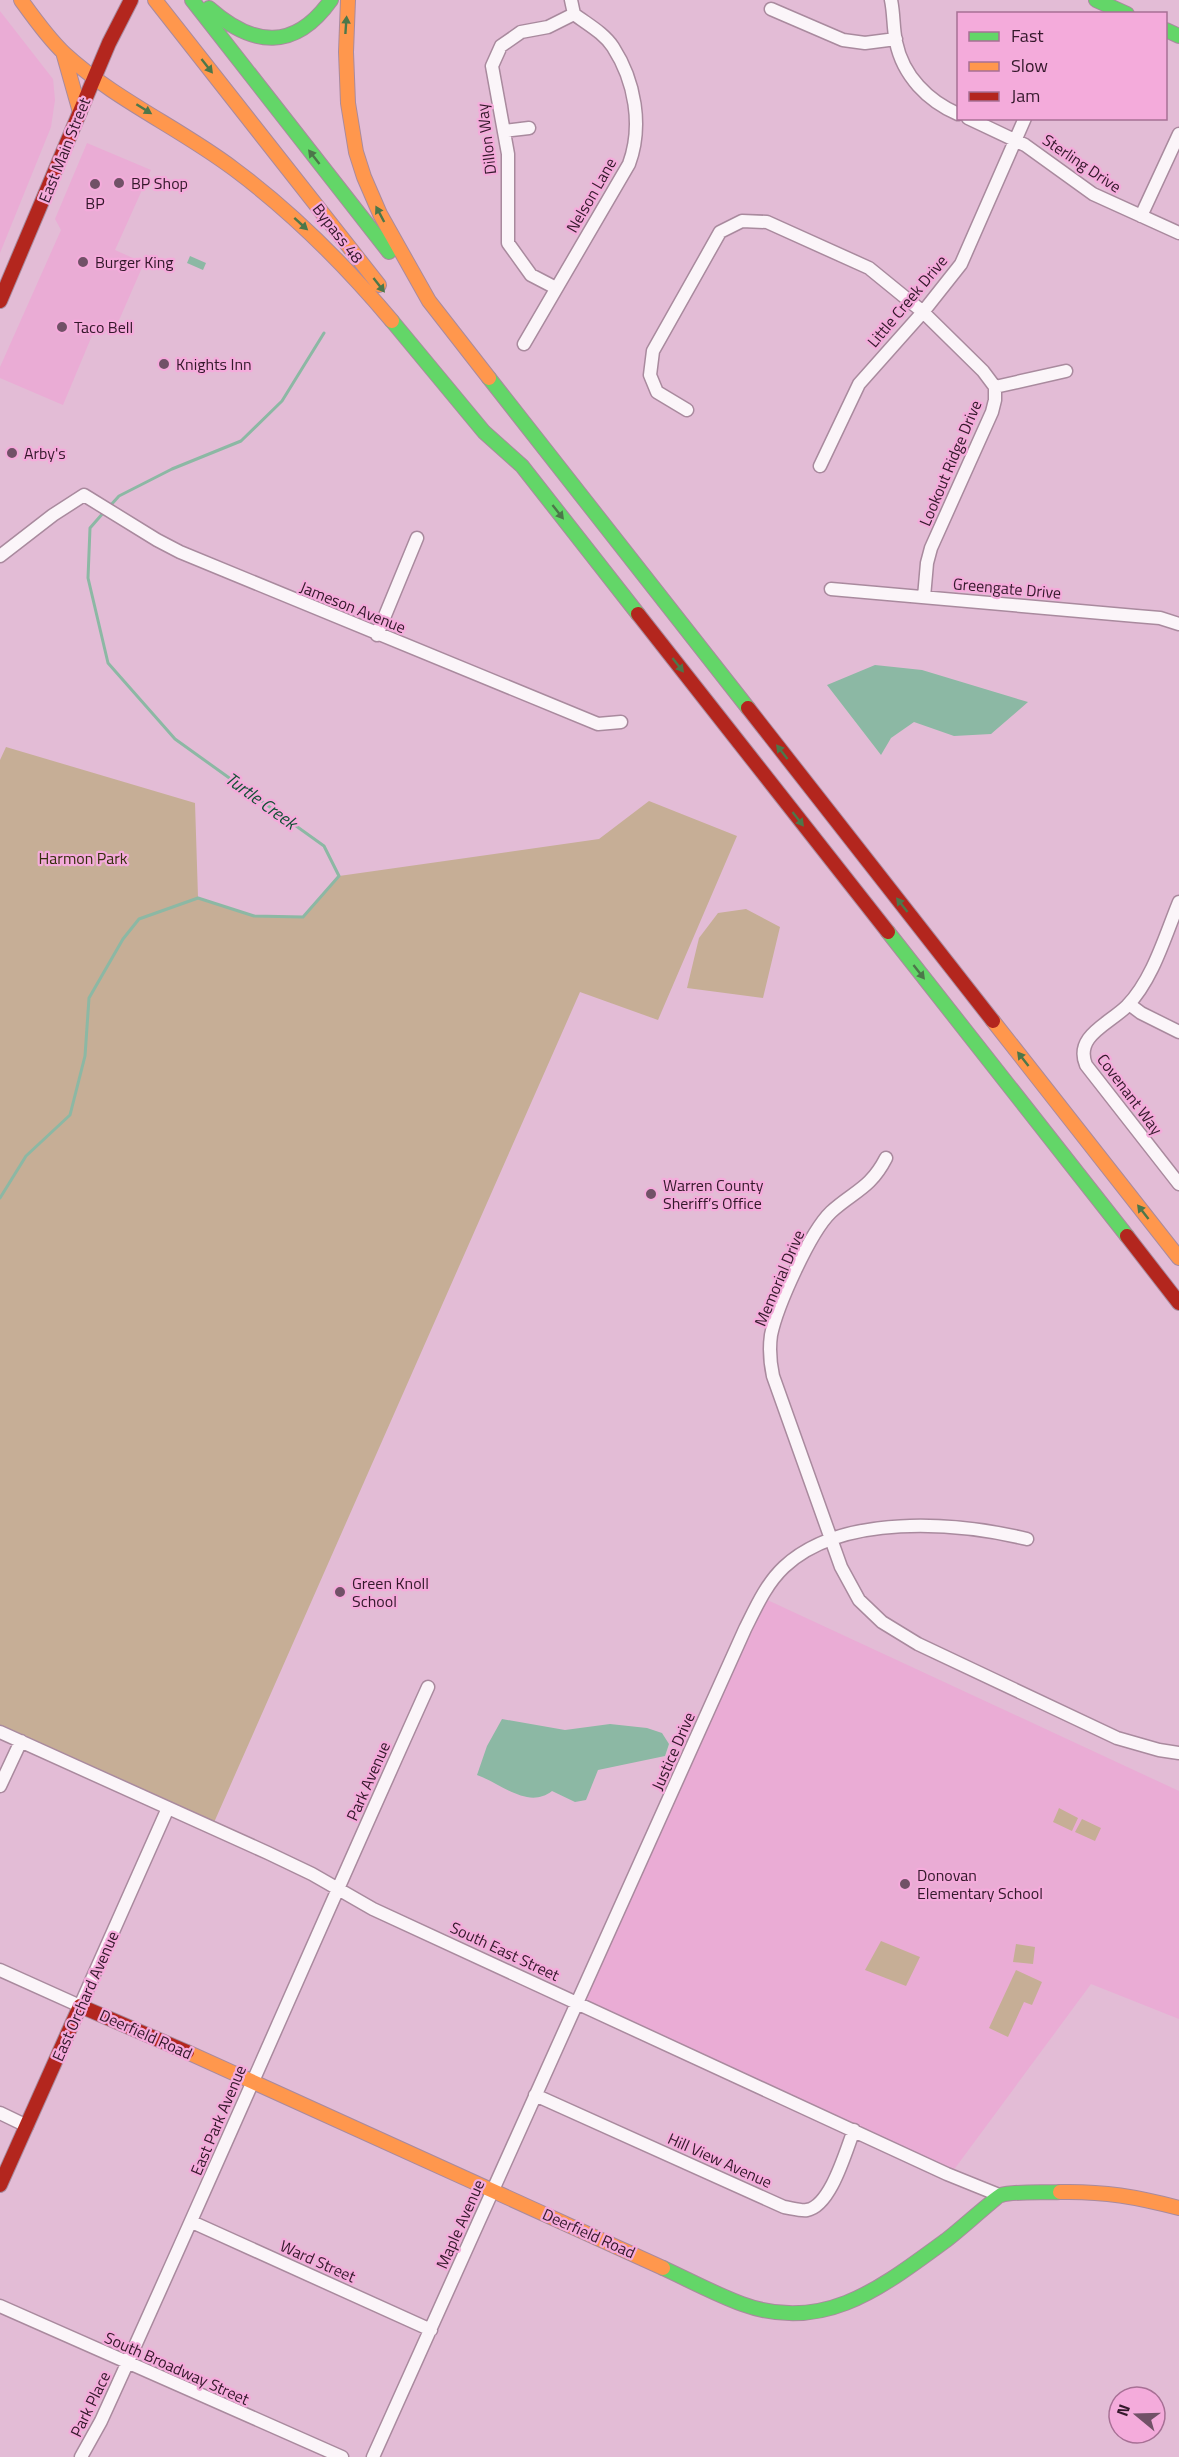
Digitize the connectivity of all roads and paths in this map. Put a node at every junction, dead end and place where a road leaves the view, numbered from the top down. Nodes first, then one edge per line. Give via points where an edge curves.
1 (21, 0) edge
2 (130, 0) edge
3 (155, 0) edge
4 (192, 0) edge
5 (198, 0) edge
6 (331, 0) edge
7 (348, 0) edge
8 (571, 0) edge
9 (901, 0) edge
10 (1096, 0) edge
11 (892, 6) edge
12 (771, 9) dead end
13 (1123, 12) edge
14 (574, 14) junction
15 (896, 39) junction
16 (63, 52) junction
17 (94, 78) junction
18 (80, 112) junction
19 (957, 113) edge
20 (972, 120) edge
21 (1024, 120) edge
22 (529, 128) dead end
23 (504, 131) junction
24 (1179, 134) edge
25 (1016, 140) junction
26 (1141, 216) junction
27 (1179, 233) edge
28 (556, 288) junction
29 (0, 301) edge
30 (429, 301) junction
31 (923, 312) junction
32 (524, 344) dead end
33 (1066, 371) dead end
34 (995, 387) junction
35 (687, 410) dead end
36 (522, 466) junction
37 (820, 466) dead end
38 (417, 538) dead end
39 (0, 556) edge
40 (831, 589) dead end
41 (924, 597) junction
42 (1179, 624) edge
43 (376, 635) junction
44 (621, 722) dead end
45 (1179, 902) edge
46 (1128, 1004) junction
47 (1179, 1032) edge
48 (886, 1158) dead end
49 (1179, 1184) edge
50 (1179, 1258) edge
51 (1179, 1303) edge
52 (831, 1538) junction
53 (1027, 1539) dead end
54 (428, 1687) dead end
55 (0, 1732) edge
56 (21, 1741) junction
57 (1179, 1753) edge
58 (0, 1786) edge
59 (168, 1808) junction
60 (338, 1889) junction
61 (0, 1970) edge
62 (577, 2003) junction
63 (80, 2006) junction
64 (253, 2082) junction
65 (535, 2095) junction
66 (0, 2113) edge
67 (27, 2126) junction
68 (854, 2130) junction
69 (0, 2184) edge
70 (493, 2190) junction
71 (999, 2195) junction
72 (1179, 2208) edge
73 (192, 2222) junction
74 (0, 2306) edge
75 (431, 2331) junction
76 (127, 2364) junction
77 (81, 2457) edge
78 (342, 2457) edge
79 (373, 2457) edge

1 - 16 main road
2 - 17 main road, East Main Street
3 -> 36 main road, Bypass 48
30 -> 4 main road, Bypass 48
5 - 6 main road via 231,27 254,37 269,38 308,28
30 -> 7 main road via 372,199 352,139 344,64
8 - 14 street
9 - 11 street
10 - 13 main road
11 - 15 street
12 - 15 street via 843,40 865,43
14 - 23 street, Dillon Way via 548,27 521,32 501,46 492,66
14 - 28 street, Nelson Lane via 613,47 632,88 636,108 634,150
15 - 19 street via 902,60 916,84 937,103
16 - 17 main road
16 - 18 main road
17 - 18 main road, East Main Street
17 -> 36 main road via 234,169 317,239 354,276 484,432
18 - 29 main road, East Main Street
20 - 25 street, Sterling Drive
21 - 25 street, Little Creek Drive
22 - 23 street
23 - 28 street, Dillon Way via 508,154 508,243 531,275
24 - 26 street
25 - 26 street, Sterling Drive via 1094,194
25 - 31 street, Little Creek Drive via 961,264
26 - 27 street, Sterling Drive
28 - 32 street, Nelson Lane
50 -> 30 main road
31 - 34 street, Lookout Ridge Drive via 983,370
31 - 35 street, Lookout Ridge Drive via 869,268 767,222 742,221 720,232 653,351 650,375 657,392
31 - 37 street, Little Creek Drive via 859,384
33 - 34 street
34 - 41 street, Lookout Ridge Drive via 992,412 931,548
36 -> 51 main road
38 - 43 street
39 - 43 street, Jameson Avenue via 84,495 180,552
40 - 41 street, Greengate Drive
41 - 42 street, Greengate Drive via 1152,617
43 - 44 street, Jameson Avenue via 598,724
45 - 46 street via 1142,986
46 - 47 street
46 - 49 street, Covenant Way via 1089,1038 1082,1049 1086,1065
48 - 52 street, Memorial Drive via 865,1188 821,1223 789,1287 771,1341 773,1376
52 - 53 street, Justice Drive via 910,1527 976,1530
52 - 57 street via 841,1567 859,1599 882,1622 918,1644 1117,1738
52 - 62 street, Justice Drive via 793,1559 761,1597
54 - 60 street, Park Avenue
55 - 56 street, South East Street
56 - 58 street
56 - 59 street, South East Street
59 - 60 street, South East Street via 268,1852
59 - 63 street, East Orchard Avenue
60 - 62 street, South East Street
60 - 64 street, East Park Avenue
61 - 63 street, Deerfield Road
62 - 65 street, Maple Avenue
62 - 68 street, South East Street
63 - 64 main road, Deerfield Road
63 - 67 main road, East Orchard Avenue
64 - 70 main road, Deerfield Road
64 - 73 street, East Park Avenue
65 - 68 street, Hill View Avenue via 784,2207 808,2210 830,2191
65 - 70 street, Maple Avenue
66 - 67 street
67 - 69 main road, East Orchard Avenue
68 - 71 street, South East Street
70 - 71 main road, Deerfield Road via 743,2304 791,2314 825,2312 867,2295 972,2222
70 - 75 street, Maple Avenue
71 - 72 main road via 1094,2191
73 - 75 street, Ward Street
73 - 76 street, East Park Avenue
74 - 76 street, South Broadway Street
75 - 79 street, Maple Avenue
76 - 77 street, Park Place
76 - 78 street, South Broadway Street

